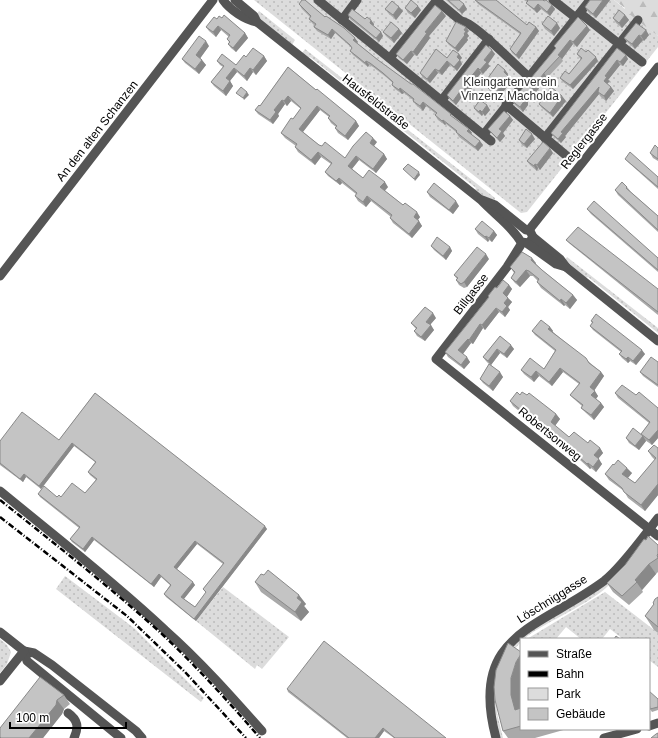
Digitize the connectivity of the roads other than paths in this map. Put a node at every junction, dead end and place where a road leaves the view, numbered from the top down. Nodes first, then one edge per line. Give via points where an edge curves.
1 (213, 0) edge
2 (223, 0) edge
3 (235, 0) edge
4 (318, 0) edge
5 (357, 0) edge
6 (436, 0) edge
7 (553, 0) edge
8 (590, 0) edge
9 (578, 16) junction
10 (342, 20) junction
11 (638, 20) dead end
12 (257, 22) junction
13 (489, 39) junction
14 (619, 44) junction
15 (390, 58) junction
16 (642, 62) dead end
17 (658, 67) edge
18 (528, 76) junction
19 (442, 100) junction
20 (506, 105) junction
21 (484, 134) junction
22 (545, 138) junction
23 (491, 141) dead end
24 (568, 157) dead end
25 (526, 237) junction
26 (0, 276) edge
27 (658, 341) edge
28 (436, 359) joint
29 (0, 492) edge
30 (658, 518) edge
31 (649, 529) junction
32 (658, 536) edge
33 (0, 632) edge
34 (24, 651) junction
35 (17, 660) junction
36 (27, 662) junction
37 (0, 681) edge
38 (68, 713) dead end
39 (633, 730) edge
40 (262, 731) dead end
41 (74, 738) edge
42 (121, 738) edge
43 (142, 738) edge
44 (496, 738) edge
45 (604, 738) edge

1 - 26 street, An den alten Schanzen
2 - 12 street, Hausfeldstraße via 230,8 250,21
3 - 12 street, Hausfeldstraße via 254,16
4 - 10 street
5 - 10 street
6 - 13 street via 461,21 466,21
6 - 15 street
7 - 9 street
8 - 9 street
9 - 14 street
9 - 18 street
10 - 15 street
11 - 14 street
12 - 25 street, Hausfeldstraße
13 - 18 street via 505,57
13 - 19 street
14 - 16 street
14 - 22 street
15 - 19 street
17 - 25 street, Reglergasse
18 - 20 street
19 - 21 street
20 - 21 street
20 - 22 street
21 - 23 street
22 - 24 street
25 - 27 street, Hausfeldstraße via 556,264 566,268
25 - 28 street, Billgasse via 508,267
28 - 31 street, Robertsonweg
29 - 40 street via 166,630
30 - 31 street, Löschniggasse
31 - 32 street, Robertsonweg
31 - 44 street, Löschniggasse via 605,580 531,625 515,638 502,654 492,677 488,698
33 - 34 street
34 - 35 street
34 - 36 street
34 - 43 street via 34,653 52,665
35 - 36 street via 23,659
35 - 37 street
36 - 42 street
38 - 41 street via 74,717 78,730
39 - 45 street

